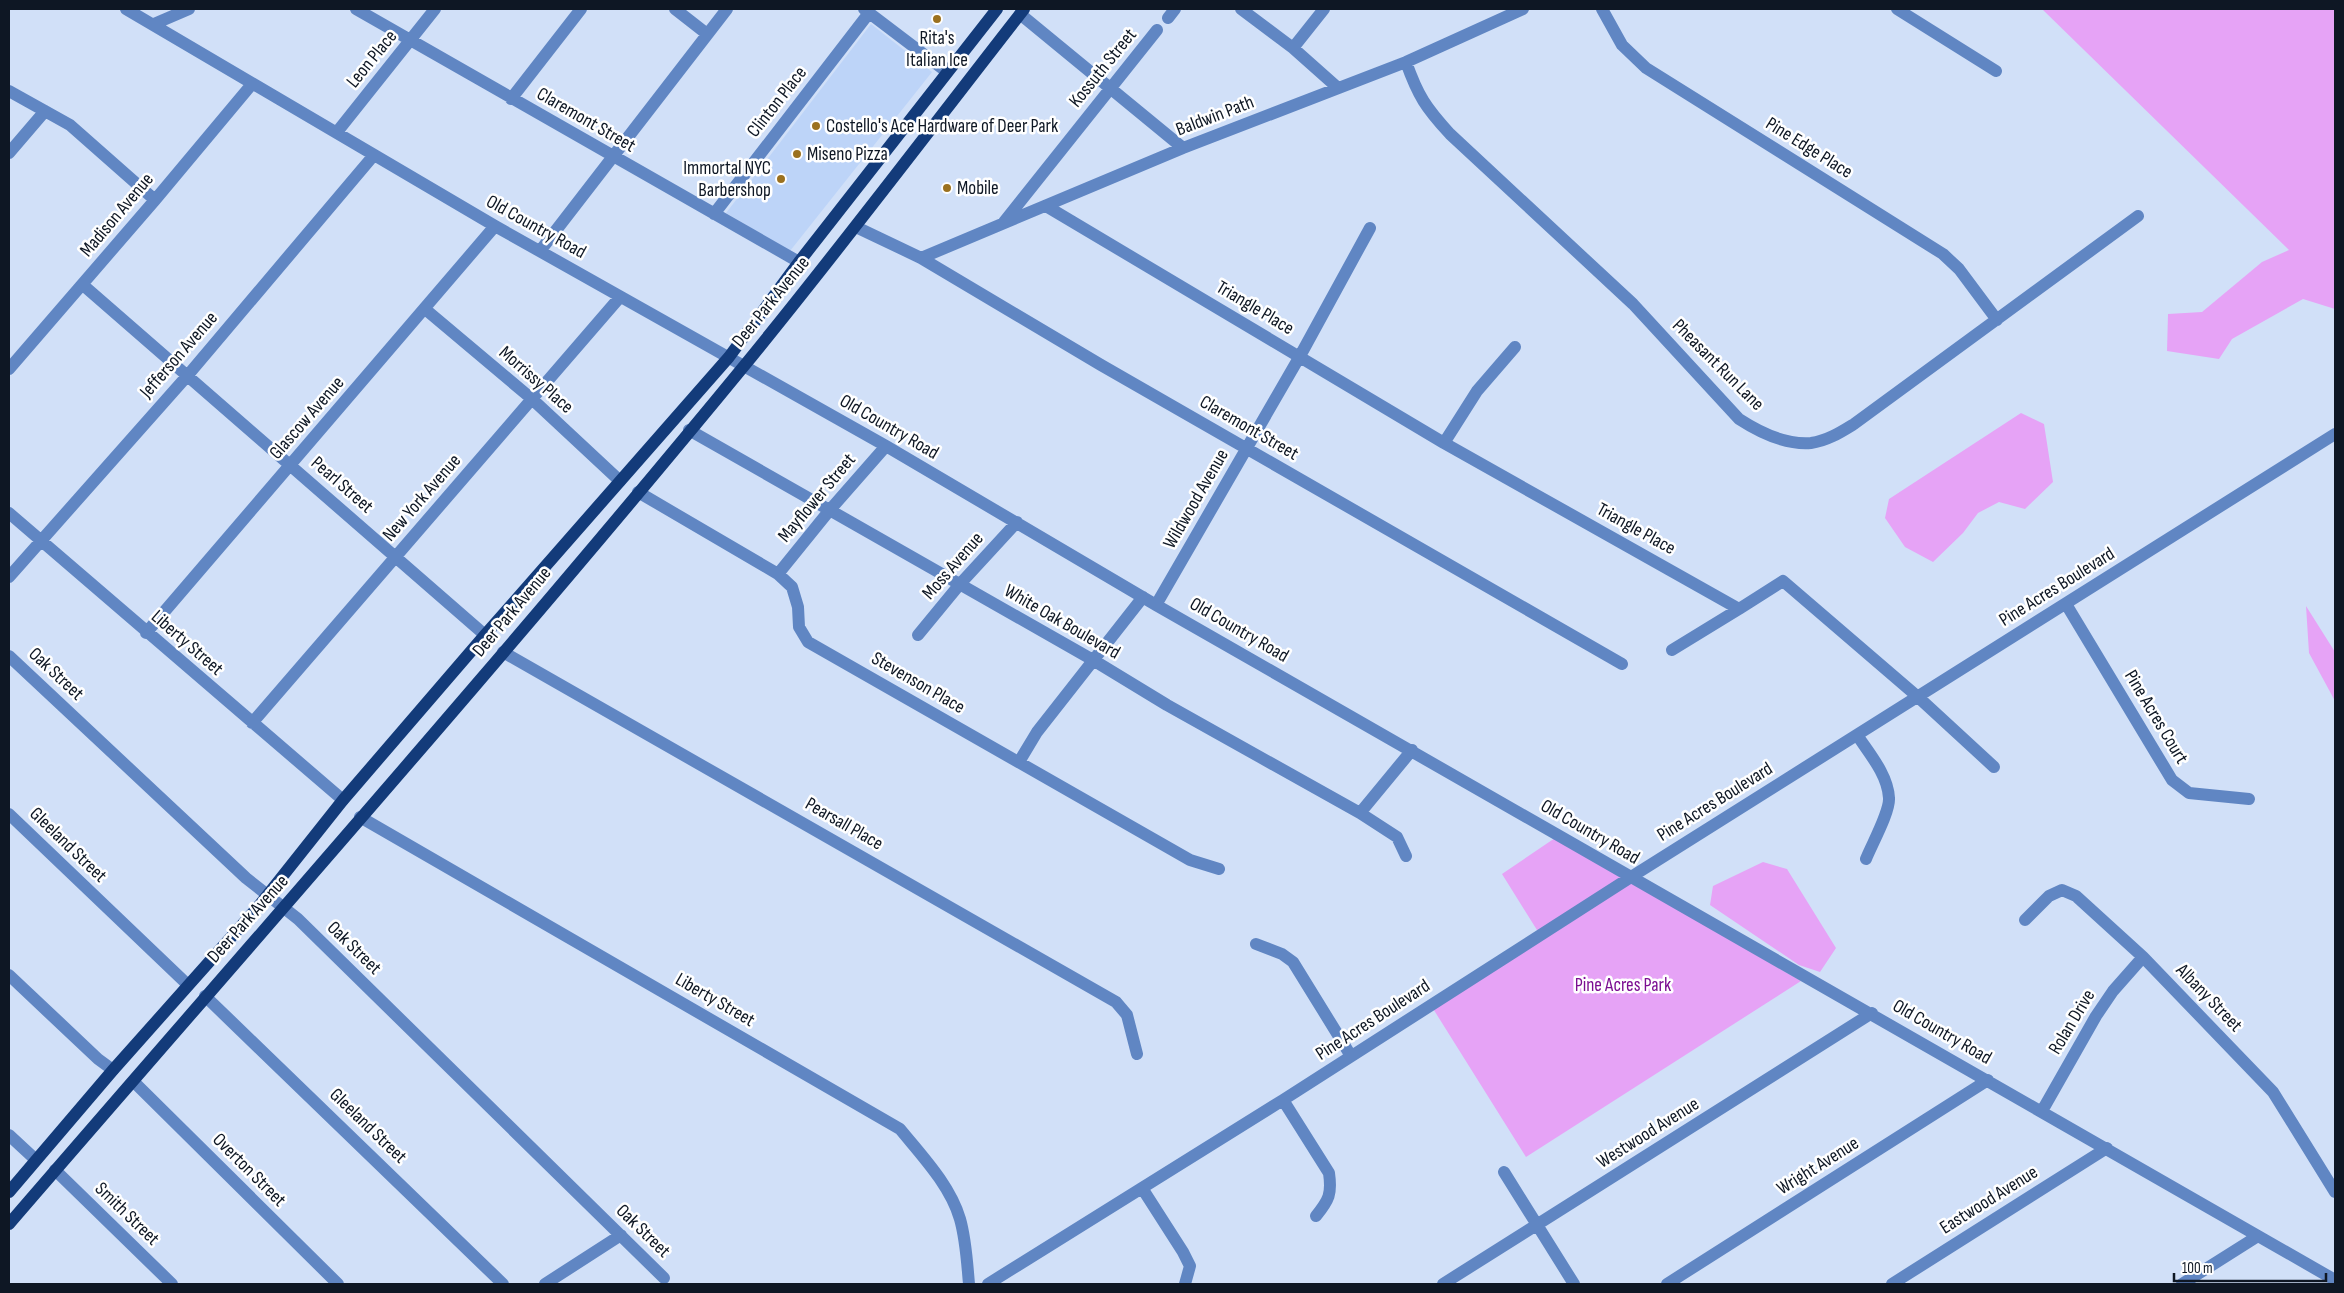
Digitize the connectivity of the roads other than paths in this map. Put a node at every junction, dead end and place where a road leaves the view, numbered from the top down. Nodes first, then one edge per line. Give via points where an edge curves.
1 (126, 9) edge
2 (189, 9) edge
3 (356, 9) edge
4 (436, 9) edge
5 (581, 9) edge
6 (675, 9) edge
7 (727, 9) edge
8 (997, 9) edge
9 (1241, 9) edge
10 (1324, 9) edge
11 (1523, 9) edge
12 (1602, 9) edge
13 (1897, 9) edge
14 (866, 11) edge
15 (1022, 12) edge
16 (154, 24) junction
17 (1157, 30) dead end
18 (707, 34) junction
19 (411, 40) junction
20 (1293, 48) junction
21 (1406, 62) junction
22 (1996, 71) dead end
23 (948, 72) junction
24 (252, 84) junction
25 (1111, 88) junction
26 (1338, 88) junction
27 (9, 91) edge
28 (511, 99) junction
29 (46, 111) junction
30 (337, 132) junction
31 (1183, 148) junction
32 (9, 153) edge
33 (374, 155) junction
34 (612, 156) junction
35 (155, 200) junction
36 (1046, 206) junction
37 (714, 214) junction
38 (2138, 216) dead end
39 (1004, 222) junction
40 (495, 226) junction
41 (856, 228) junction
42 (1370, 228) dead end
43 (540, 251) junction
44 (921, 258) junction
45 (799, 262) junction
46 (82, 285) junction
47 (620, 297) junction
48 (425, 309) junction
49 (1997, 320) junction
50 (1515, 347) dead end
51 (1300, 356) junction
52 (729, 358) junction
53 (743, 366) junction
54 (9, 369) edge
55 (188, 374) junction
56 (532, 400) junction
57 (689, 430) junction
58 (2335, 434) edge
59 (1444, 443) junction
60 (886, 446) junction
61 (1248, 448) junction
62 (291, 466) junction
63 (620, 480) junction
64 (638, 492) junction
65 (829, 511) junction
66 (9, 513) edge
67 (1017, 522) junction
68 (41, 542) junction
69 (397, 556) junction
70 (778, 574) junction
71 (9, 576) edge
72 (960, 584) junction
73 (1143, 597) junction
74 (2066, 604) junction
75 (1156, 605) junction
76 (1740, 609) junction
77 (146, 633) junction
78 (485, 635) junction
79 (918, 635) dead end
80 (1672, 650) dead end
81 (503, 652) junction
82 (9, 656) edge
83 (1093, 660) junction
84 (1622, 664) dead end
85 (1918, 697) junction
86 (252, 723) junction
87 (1857, 735) junction
88 (1412, 750) junction
89 (1019, 762) junction
90 (1994, 767) dead end
91 (2249, 798) dead end
92 (343, 800) junction
93 (1360, 813) junction
94 (9, 814) edge
95 (360, 817) junction
96 (1406, 856) dead end
97 (1866, 860) dead end
98 (1220, 869) dead end
99 (1631, 877) junction
100 (267, 896) junction
101 (283, 908) junction
102 (2025, 920) dead end
103 (1256, 944) dead end
104 (2143, 957) junction
105 (9, 975) edge
106 (188, 985) junction
107 (205, 996) junction
108 (1872, 1013) junction
109 (1137, 1054) dead end
110 (1351, 1056) junction
111 (113, 1070) junction
112 (1988, 1080) junction
113 (134, 1082) junction
114 (1284, 1100) junction
115 (2042, 1111) junction
116 (9, 1135) edge
117 (2107, 1148) junction
118 (36, 1160) junction
119 (56, 1170) junction
120 (1504, 1172) dead end
121 (1142, 1188) junction
122 (9, 1192) edge
123 (2335, 1192) edge
124 (1316, 1216) dead end
125 (9, 1224) edge
126 (1537, 1225) junction
127 (620, 1236) junction
128 (2258, 1236) junction
129 (664, 1278) dead end
130 (2335, 1280) edge
131 (172, 1284) edge
132 (338, 1284) edge
133 (503, 1284) edge
134 (545, 1284) edge
135 (969, 1284) edge
136 (988, 1284) edge
137 (1185, 1284) edge
138 (1443, 1284) edge
139 (1574, 1284) edge
140 (1667, 1284) edge
141 (1892, 1284) edge
142 (2182, 1284) edge

1 - 16 street, Old Country Road
2 - 16 street
3 - 19 street, Claremont Street
4 - 19 street, Leon Place
5 - 28 street
6 - 18 street
7 - 18 street
8 - 23 main road, Deer Park Avenue
9 - 20 street
10 - 20 street
11 - 21 street, Baldwin Path
12 - 49 street, Pine Edge Place via 1622,46 1646,68 1943,254 1959,269
13 - 22 street
14 - 23 street
14 - 37 street, Clinton Place
15 - 25 street
15 - 41 main road, Deer Park Avenue
16 - 24 street, Old Country Road
17 - 25 street, Kossuth Street
18 - 34 street
19 - 28 street, Claremont Street
19 - 30 street, Leon Place
20 - 26 street
21 - 26 street, Baldwin Path
21 - 49 street, Pheasant Run Lane via 1417,93 1428,111 1633,304 1739,419 1761,433 1811,443 1832,437
23 - 45 main road, Deer Park Avenue
24 - 30 street, Old Country Road
24 - 35 street, Madison Avenue
25 - 31 street
25 - 39 street, Kossuth Street
26 - 31 street, Baldwin Path
27 - 29 street
28 - 34 street, Claremont Street
29 - 32 street
29 - 35 street via 70,125
30 - 33 street, Old Country Road
31 - 36 street, Baldwin Path
33 - 40 street, Old Country Road
33 - 55 street, Jefferson Avenue
34 - 37 street, Claremont Street
34 - 43 street
35 - 46 street, Madison Avenue
36 - 39 street, Baldwin Path
36 - 51 street, Triangle Place
37 - 45 street, Claremont Street
38 - 49 street, Pheasant Run Lane
39 - 44 street, Baldwin Path
40 - 43 street, Old Country Road
40 - 48 street, Glascow Avenue
41 - 44 street, Claremont Street
41 - 53 main road, Deer Park Avenue
42 - 51 street, Wildwood Avenue
43 - 47 street, Old Country Road
44 - 61 street, Claremont Street
45 - 52 main road, Deer Park Avenue
46 - 54 street, Madison Avenue
46 - 55 street, Pearl Street
47 - 52 street, Old Country Road
47 - 56 street, New York Avenue
48 - 56 street, Morrissy Place
48 - 62 street, Glascow Avenue
50 - 59 street via 1477,391
51 - 59 street, Triangle Place
51 - 61 street, Wildwood Avenue
52 - 53 street, Old Country Road
52 - 63 main road, Deer Park Avenue
53 - 57 main road, Deer Park Avenue
53 - 60 street, Old Country Road
55 - 62 street, Pearl Street
55 - 68 street, Jefferson Avenue
56 - 63 street, Morrissy Place
56 - 69 street, New York Avenue
57 - 64 main road, Deer Park Avenue
57 - 65 street, White Oak Boulevard
58 - 74 street, Pine Acres Boulevard
59 - 76 street, Triangle Place
60 - 65 street, Mayflower Street
60 - 67 street, Old Country Road
61 - 75 street, Wildwood Avenue
61 - 84 street, Claremont Street
62 - 69 street, Pearl Street
62 - 77 street, Glascow Avenue
63 - 78 main road, Deer Park Avenue
64 - 70 street, Stevenson Place
64 - 81 main road, Deer Park Avenue
65 - 70 street, Mayflower Street
65 - 72 street, White Oak Boulevard
66 - 68 street, Liberty Street
67 - 72 street, Moss Avenue
67 - 73 street, Old Country Road
68 - 71 street, Jefferson Avenue
68 - 77 street, Liberty Street
69 - 78 street, Pearl Street
69 - 86 street, New York Avenue
70 - 89 street, Stevenson Place via 792,587 799,627 808,642
72 - 79 street, Moss Avenue
72 - 83 street, White Oak Boulevard
73 - 75 street, Old Country Road
73 - 83 street
74 - 85 street, Pine Acres Boulevard
74 - 91 street, Pine Acres Court via 2172,780 2189,793
75 - 88 street, Old Country Road
76 - 80 street
76 - 85 street via 1782,582
77 - 86 street, Liberty Street
78 - 92 main road, Deer Park Avenue
81 - 95 main road, Deer Park Avenue
81 - 109 street, Pearsall Place via 1116,1002 1126,1015
82 - 100 street, Oak Street
83 - 89 street via 1036,732
83 - 93 street, White Oak Boulevard
85 - 87 street, Pine Acres Boulevard
85 - 90 street
86 - 92 street, Liberty Street
87 - 97 street via 1886,782 1889,798 1886,815
87 - 99 street, Pine Acres Boulevard
88 - 93 street
88 - 99 street, Old Country Road
89 - 98 street, Stevenson Place via 1190,860
92 - 100 main road, Deer Park Avenue
93 - 96 street, White Oak Boulevard via 1397,837
94 - 106 street, Gleeland Street
95 - 101 main road, Deer Park Avenue
95 - 135 street, Liberty Street via 900,1129 932,1168 960,1217
99 - 108 street, Old Country Road
99 - 110 street, Pine Acres Boulevard
100 - 101 street, Oak Street
100 - 106 main road, Deer Park Avenue
101 - 107 main road, Deer Park Avenue
101 - 127 street, Oak Street via 298,919
102 - 104 street, Albany Street via 2049,896 2062,890 2076,896
103 - 110 street via 1293,962
104 - 115 street, Rolan Drive via 2096,1016
104 - 123 street, Albany Street via 2273,1092
105 - 111 street
106 - 111 main road, Deer Park Avenue
107 - 113 main road, Deer Park Avenue
107 - 133 street, Gleeland Street
108 - 112 street, Old Country Road
108 - 126 street, Westwood Avenue
110 - 114 street, Pine Acres Boulevard
111 - 118 main road, Deer Park Avenue
112 - 115 street, Old Country Road
112 - 140 street, Wright Avenue
113 - 119 main road, Deer Park Avenue
113 - 132 street, Overton Street
114 - 121 street, Pine Acres Boulevard
114 - 124 street via 1329,1173 1329,1200
115 - 117 street, Old Country Road
116 - 118 street
117 - 128 street, Old Country Road
117 - 141 street, Eastwood Avenue
118 - 122 main road, Deer Park Avenue
119 - 125 main road, Deer Park Avenue
119 - 131 street, Smith Street
120 - 126 street
121 - 136 street, Pine Acres Boulevard
121 - 137 street via 1184,1252 1190,1266
126 - 138 street, Westwood Avenue
126 - 139 street
127 - 129 street, Oak Street
127 - 134 street
128 - 130 street, Old Country Road
128 - 142 street

